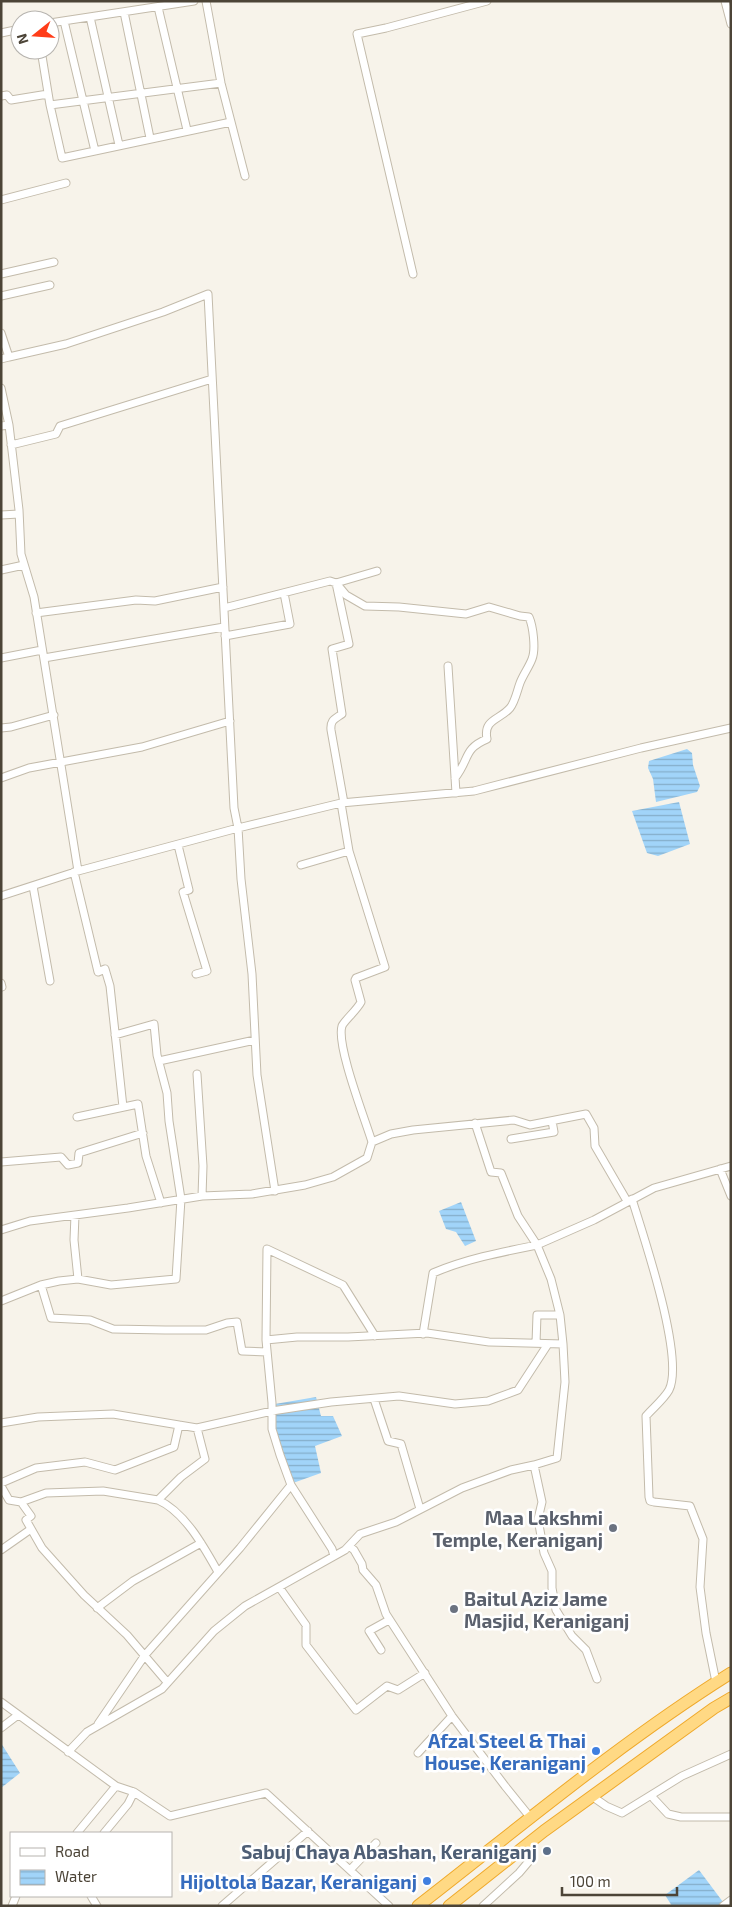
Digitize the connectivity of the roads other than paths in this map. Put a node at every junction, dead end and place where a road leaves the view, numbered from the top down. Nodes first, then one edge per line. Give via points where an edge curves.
1 (194, 1) edge
2 (206, 1) edge
3 (487, 1) edge
4 (725, 1) edge
5 (158, 7) junction
6 (124, 12) junction
7 (90, 17) junction
8 (64, 21) junction
9 (60, 22) edge
10 (731, 24) edge
11 (43, 60) edge
12 (221, 83) junction
13 (177, 88) junction
14 (140, 93) junction
15 (48, 94) junction
16 (1, 96) edge
17 (108, 97) junction
18 (83, 101) junction
19 (50, 105) junction
20 (231, 122) junction
21 (187, 130) junction
22 (150, 138) junction
23 (119, 146) junction
24 (95, 151) junction
25 (245, 176) dead end
26 (66, 183) dead end
27 (1, 200) edge
28 (54, 262) dead end
29 (1, 274) edge
30 (413, 274) dead end
31 (50, 285) dead end
32 (1, 296) edge
33 (1, 333) edge
34 (9, 357) junction
35 (1, 359) edge
36 (212, 379) junction
37 (1, 388) edge
38 (5, 425) edge
39 (11, 445) junction
40 (19, 514) junction
41 (1, 515) edge
42 (24, 565) junction
43 (1, 570) edge
44 (377, 571) dead end
45 (336, 583) junction
46 (222, 587) junction
47 (284, 593) junction
48 (224, 608) junction
49 (36, 613) junction
50 (224, 627) junction
51 (225, 636) junction
52 (42, 650) junction
53 (1, 658) edge
54 (44, 658) junction
55 (448, 666) dead end
56 (54, 715) junction
57 (230, 721) junction
58 (1, 728) edge
59 (731, 728) edge
60 (61, 763) junction
61 (1, 778) edge
62 (455, 778) junction
63 (456, 793) junction
64 (342, 803) junction
65 (238, 828) junction
66 (178, 845) junction
67 (349, 851) junction
68 (300, 865) dead end
69 (76, 872) junction
70 (33, 886) junction
71 (1, 896) edge
72 (196, 974) dead end
73 (50, 981) dead end
74 (1, 983) edge
75 (2, 987) edge
76 (115, 1035) junction
77 (255, 1040) junction
78 (159, 1061) junction
79 (197, 1074) dead end
80 (122, 1107) junction
81 (77, 1117) dead end
82 (552, 1121) junction
83 (474, 1123) junction
84 (143, 1133) junction
85 (512, 1139) dead end
86 (372, 1142) junction
87 (1, 1162) edge
88 (731, 1166) edge
89 (720, 1169) junction
90 (275, 1191) junction
91 (202, 1196) junction
92 (731, 1196) edge
93 (181, 1199) junction
94 (629, 1200) junction
95 (161, 1203) junction
96 (75, 1215) junction
97 (1, 1230) edge
98 (537, 1245) junction
99 (78, 1279) junction
100 (40, 1285) junction
101 (1, 1301) edge
102 (560, 1315) junction
103 (423, 1334) junction
104 (375, 1336) junction
105 (266, 1340) junction
106 (536, 1343) junction
107 (548, 1344) junction
108 (563, 1344) junction
109 (267, 1352) junction
110 (374, 1399) junction
111 (272, 1411) junction
112 (1, 1423) edge
113 (179, 1424) junction
114 (196, 1428) junction
115 (534, 1465) junction
116 (1, 1484) edge
117 (291, 1485) junction
118 (158, 1500) junction
119 (21, 1502) junction
120 (420, 1509) junction
121 (31, 1529) junction
122 (201, 1543) junction
123 (349, 1546) junction
124 (1, 1550) edge
125 (334, 1556) junction
126 (218, 1572) junction
127 (279, 1587) junction
128 (97, 1608) junction
129 (389, 1620) dead end
130 (381, 1650) dead end
131 (144, 1655) junction
132 (425, 1673) junction
133 (731, 1673) edge
134 (597, 1679) dead end
135 (168, 1682) junction
136 (716, 1682) junction
137 (731, 1698) edge
138 (1, 1702) edge
139 (18, 1715) junction
140 (452, 1716) junction
141 (97, 1726) junction
142 (1, 1728) edge
143 (68, 1752) junction
144 (418, 1753) dead end
145 (731, 1754) edge
146 (116, 1786) junction
147 (134, 1792) junction
148 (593, 1797) junction
149 (654, 1799) dead end
150 (530, 1817) junction
151 (731, 1817) edge
152 (308, 1831) junction
153 (544, 1831) junction
154 (78, 1832) edge
155 (105, 1832) edge
156 (376, 1843) dead end
157 (350, 1870) junction
158 (731, 1900) edge
159 (222, 1906) edge
160 (389, 1906) edge
161 (418, 1906) edge
162 (449, 1906) edge
163 (483, 1906) edge
164 (723, 1906) edge

1 - 5 street
2 - 12 street
3 - 30 street via 357,34
4 - 10 street
5 - 6 street
5 - 13 street
6 - 7 street
6 - 14 street
7 - 8 street
7 - 17 street
8 - 9 street
8 - 18 street
11 - 15 street
12 - 13 street
12 - 20 street
13 - 14 street
13 - 21 street
14 - 17 street
14 - 22 street
15 - 16 street via 11,100 7,95
15 - 19 street
17 - 18 street
17 - 23 street
18 - 19 street
18 - 24 street
19 - 24 street via 62,158
20 - 21 street
20 - 25 street
21 - 22 street
22 - 23 street
23 - 24 street
26 - 27 street
28 - 29 street
31 - 32 street
33 - 34 street
34 - 35 street
34 - 36 street via 66,344 208,294
36 - 39 street via 60,426 56,434
36 - 46 street
37 - 38 street
38 - 39 street
39 - 40 street
40 - 41 street
40 - 42 street via 20,554
42 - 43 street
42 - 49 street
44 - 45 street
45 - 47 street via 330,581
45 - 62 street via 365,606 466,614 489,607 529,617 533,656 512,707 490,722 485,731 486,739 470,749 464,767
45 - 64 street via 349,644 332,649 342,714 330,723
46 - 48 street
46 - 49 street via 156,601 136,600
47 - 48 street
47 - 51 street via 290,624
48 - 50 street
49 - 52 street
50 - 51 street
50 - 54 street
51 - 57 street
52 - 53 street
52 - 54 street
54 - 56 street
55 - 62 street
56 - 58 street
56 - 60 street
57 - 60 street via 142,747
57 - 65 street
59 - 63 street
60 - 61 street via 29,768
60 - 69 street
62 - 63 street
63 - 64 street
64 - 65 street
64 - 67 street
65 - 66 street
65 - 77 street
66 - 69 street
66 - 72 street via 189,890 183,892 207,971
67 - 68 street
67 - 86 street via 385,967 356,978 361,1002 342,1027 343,1050
69 - 70 street
69 - 76 street via 98,972 104,969 110,986
70 - 71 street
70 - 73 street
74 - 75 street
76 - 78 street via 154,1024
76 - 80 street
77 - 78 street
77 - 90 street via 257,1075
78 - 93 street via 167,1093
79 - 91 street
80 - 81 street
80 - 84 street via 138,1104
82 - 83 street via 530,1125 514,1120
82 - 85 street via 554,1132
82 - 94 street via 586,1114 594,1128 595,1146
83 - 86 street via 406,1131
83 - 98 street via 491,1172 502,1173 518,1216
84 - 87 street via 79,1153 78,1163 68,1165 61,1157
84 - 95 street via 146,1156
86 - 90 street via 367,1158 333,1177
88 - 89 street
89 - 92 street
89 - 94 street via 654,1188
90 - 91 street
91 - 93 street
93 - 95 street
93 - 99 street via 176,1279 111,1285
94 - 98 street via 594,1220
94 - 136 street via 653,1268 671,1342 669,1389 646,1416 649,1497 654,1502 690,1506 702,1539 700,1587
95 - 96 street
96 - 97 street via 30,1220
96 - 99 street
98 - 102 street
98 - 103 street via 433,1273
99 - 100 street
100 - 101 street
100 - 109 street via 51,1318 90,1320 113,1329 206,1330 236,1322 242,1351
102 - 106 street via 536,1316
102 - 108 street
103 - 104 street
103 - 106 street via 488,1342
104 - 105 street
104 - 105 street via 343,1285 267,1249
105 - 109 street
106 - 107 street
107 - 108 street
107 - 110 street via 518,1390 488,1401 455,1404 399,1396
108 - 115 street via 565,1382 557,1458
109 - 111 street
110 - 111 street
110 - 120 street via 388,1441 400,1444
111 - 114 street
111 - 117 street via 272,1429
112 - 113 street via 38,1417 113,1414
113 - 114 street
113 - 116 street via 174,1447 115,1470 85,1462 36,1468
114 - 118 street via 206,1459 181,1477
115 - 120 street via 462,1488
115 - 134 street via 542,1502 538,1519 544,1553 552,1571 556,1610 572,1636 586,1650
116 - 119 street via 9,1500
117 - 125 street
117 - 126 street
118 - 119 street via 103,1491 46,1493
118 - 122 street via 168,1504
119 - 121 street via 31,1516 26,1520
120 - 123 street via 396,1522 360,1534
121 - 124 street
121 - 128 street via 42,1548
122 - 126 street
122 - 128 street via 133,1581
123 - 125 street
123 - 132 street via 376,1585 386,1614
125 - 127 street
126 - 131 street
127 - 132 street via 306,1625 306,1645 356,1710 387,1686 398,1690
127 - 135 street via 245,1606 214,1631
128 - 131 street
129 - 130 street via 369,1631
131 - 135 street
131 - 141 street
132 - 140 street
133 - 136 highway
135 - 141 street via 162,1689
136 - 150 highway
137 - 148 highway
138 - 139 street
139 - 142 street
139 - 143 street
140 - 144 street
140 - 150 street
141 - 143 street
143 - 146 street
145 - 148 street via 682,1776 622,1812
146 - 147 street
146 - 154 street
147 - 152 street via 170,1816 266,1793
147 - 155 street
148 - 153 highway
149 - 151 street via 668,1814
150 - 161 highway
152 - 157 street
152 - 159 street
153 - 162 highway
153 - 163 street via 546,1834 524,1852 530,1860
156 - 157 street
157 - 160 street
158 - 164 street

